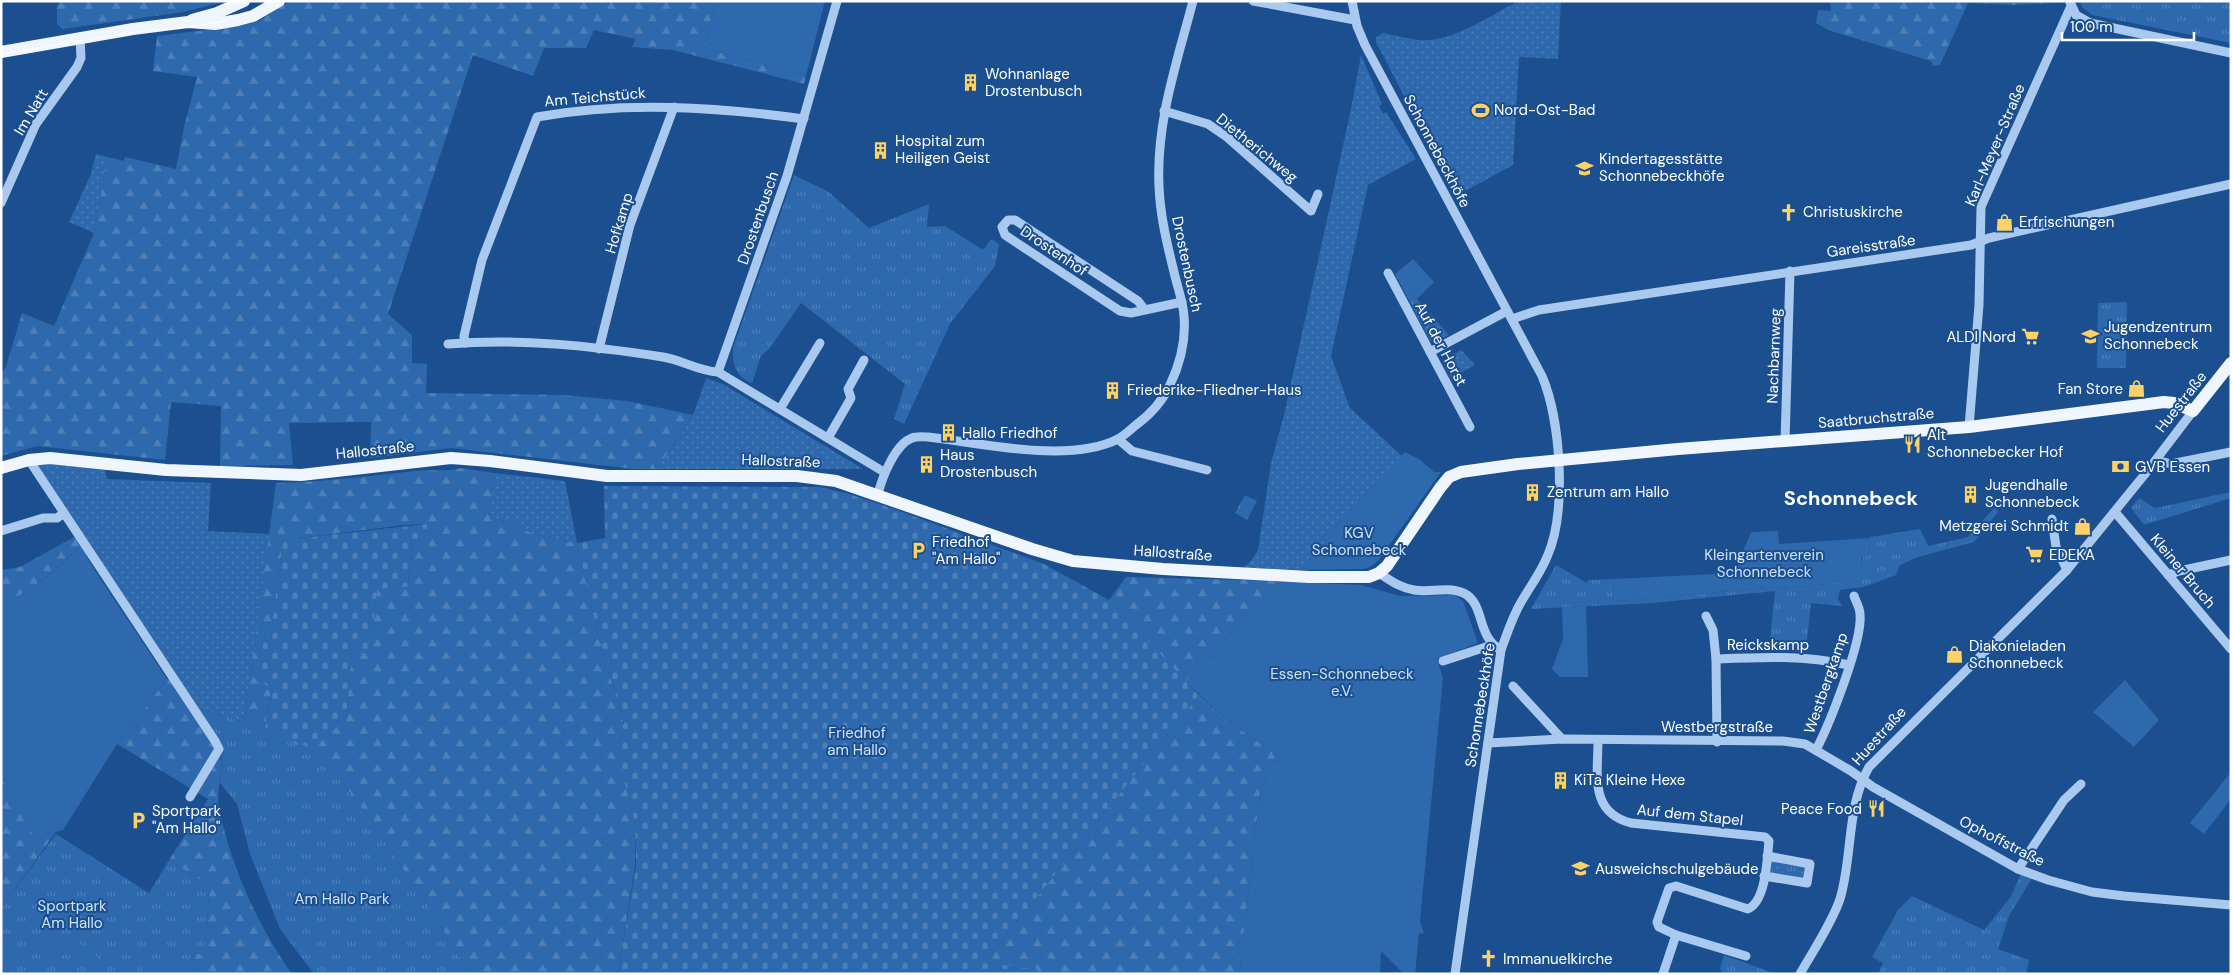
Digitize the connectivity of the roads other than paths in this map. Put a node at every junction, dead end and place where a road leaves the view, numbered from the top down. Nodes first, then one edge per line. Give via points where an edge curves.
1 (244, 1) edge
2 (279, 1) edge
3 (837, 1) edge
4 (1193, 1) edge
5 (1252, 1) edge
6 (1352, 1) edge
7 (2071, 3) edge
8 (1355, 20) junction
9 (188, 22) junction
10 (80, 37) junction
11 (1, 52) edge
12 (2231, 53) edge
13 (674, 107) junction
14 (1164, 111) junction
15 (804, 119) junction
16 (2231, 184) edge
17 (1318, 194) dead end
18 (1, 203) edge
19 (1979, 243) junction
20 (1790, 271) junction
21 (1388, 273) dead end
22 (1182, 302) junction
23 (1145, 310) junction
24 (1509, 315) junction
25 (465, 343) junction
26 (820, 343) dead end
27 (448, 344) dead end
28 (599, 349) junction
29 (1430, 352) junction
30 (864, 360) dead end
31 (2231, 364) edge
32 (718, 372) junction
33 (780, 409) junction
34 (2194, 411) junction
35 (1470, 427) dead end
36 (1969, 427) junction
37 (828, 438) junction
38 (1118, 439) junction
39 (1785, 442) junction
40 (2231, 452) edge
41 (29, 460) junction
42 (1559, 460) junction
43 (2156, 460) junction
44 (1, 468) edge
45 (1206, 470) dead end
46 (884, 472) junction
47 (878, 494) junction
48 (2115, 512) junction
49 (64, 513) junction
50 (2052, 520) dead end
51 (1, 531) edge
52 (2231, 560) edge
53 (2066, 570) junction
54 (1380, 573) junction
55 (2168, 575) junction
56 (1854, 596) dead end
57 (1706, 616) dead end
58 (1492, 644) junction
59 (2231, 649) edge
60 (1501, 650) junction
61 (1716, 659) junction
62 (1443, 661) dead end
63 (1849, 666) junction
64 (1513, 686) dead end
65 (1562, 739) junction
66 (1598, 740) junction
67 (1717, 742) junction
68 (1488, 743) junction
69 (1816, 750) junction
70 (1862, 779) junction
71 (2081, 784) dead end
72 (190, 797) dead end
73 (1767, 856) junction
74 (2018, 869) junction
75 (1764, 876) junction
76 (2231, 905) edge
77 (1676, 935) junction
78 (1746, 956) dead end
79 (1455, 974) edge
80 (1663, 974) edge
81 (1800, 974) edge

1 - 9 main road
2 - 9 main road via 238,20 215,24
3 - 15 street, Drostenbusch
4 - 14 street, Drostenbusch
5 - 8 street
6 - 8 street, Schonnebeckhöfe
7 - 12 street via 2079,17 2090,23
7 - 19 street, Karl-Meyer-Straße via 1984,200 1979,214
8 - 24 street, Schonnebeckhöfe via 1365,45
9 - 10 main road
10 - 11 main road
10 - 18 street, Im Natt via 81,58 77,67 36,124
13 - 15 street, Am Teichstück via 738,110
13 - 25 street, Am Teichstück via 627,106 537,117 482,260
13 - 28 street, Hofkamp via 630,225
14 - 17 street, Dietherichweg via 1208,124 1311,211
14 - 22 street, Drostenbusch via 1159,188 1164,229
15 - 32 street, Drostenbusch
16 - 19 street, Gareisstraße via 1989,238
19 - 20 street, Gareisstraße
19 - 36 street, Karl-Meyer-Straße via 1979,305
20 - 24 street, Gareisstraße
20 - 39 street, Nachbarnweg
21 - 29 street, Auf der Horst
22 - 23 street, Drostenhof
22 - 38 street, Drostenbusch via 1182,351 1164,399 1149,416
23 - 23 street, Drostenhof via 1138,301 1015,220 1008,220 1002,227 1005,235 1120,311
24 - 29 street
24 - 42 street, Schonnebeckhöfe via 1548,391
25 - 27 street
25 - 28 street
26 - 33 street
28 - 32 street via 668,358 704,371
29 - 35 street, Auf der Horst
30 - 37 street via 848,389 851,398
31 - 34 main road, Huestraße
32 - 33 street
33 - 37 street
34 - 36 main road, Saatbruchstraße via 2164,402
34 - 43 street, Huestraße
36 - 39 main road, Saatbruchstraße
37 - 46 street
38 - 45 street via 1132,450
38 - 46 street, Drostenbusch via 1080,449 1054,451 913,438 901,447
39 - 42 main road, Saatbruchstraße
40 - 43 street via 2171,464
41 - 44 main road, Hallostraße
41 - 47 main road, Hallostraße via 50,458 166,470 301,475 451,458 607,476 797,476 836,481
41 - 49 street
42 - 54 main road via 1461,472 1449,477
42 - 60 street, Schonnebeckhöfe via 1560,486 1554,540 1511,621
43 - 48 street, Huestraße
46 - 47 street, Drostenbusch
47 - 54 main road, Hallostraße via 1073,561 1272,576 1358,578
48 - 53 street, Huestraße
48 - 55 street, Kleiner Bruch
49 - 51 street via 57,518 43,518
49 - 72 street via 219,749
50 - 53 street via 2056,547
52 - 55 street
53 - 70 street, Huestraße via 1880,755
54 - 58 street via 1396,585 1414,590 1454,590 1468,596 1474,602 1484,633
55 - 59 street, Kleiner Bruch
56 - 63 street, Westbergkamp via 1860,614 1859,630
57 - 61 street via 1714,630
58 - 60 street
58 - 62 street
60 - 68 street, Schonnebeckhöfe
61 - 63 street, Reickskamp via 1790,656
61 - 67 street
63 - 69 street, Westbergkamp
64 - 65 street
65 - 66 street, Westbergstraße
65 - 68 street, Westbergstraße
66 - 67 street, Westbergstraße
66 - 73 street, Auf dem Stapel via 1599,793 1606,811 1613,817 1631,823 1765,837 1769,841
67 - 69 street, Westbergstraße via 1783,740 1805,744
68 - 79 street, Schonnebeckhöfe
69 - 70 street, Westbergstraße
70 - 74 street, Ophoffstraße
70 - 81 street, Huestraße via 1840,900
71 - 74 street via 2064,800
73 - 75 street, Auf dem Stapel
73 - 75 street via 1810,864 1807,884
74 - 76 street, Ophoffstraße via 2099,893
75 - 77 street, Auf dem Stapel via 1761,896 1754,907 1748,909 1676,886 1669,888 1656,922 1659,927
77 - 78 street, Auf dem Stapel
77 - 80 street

